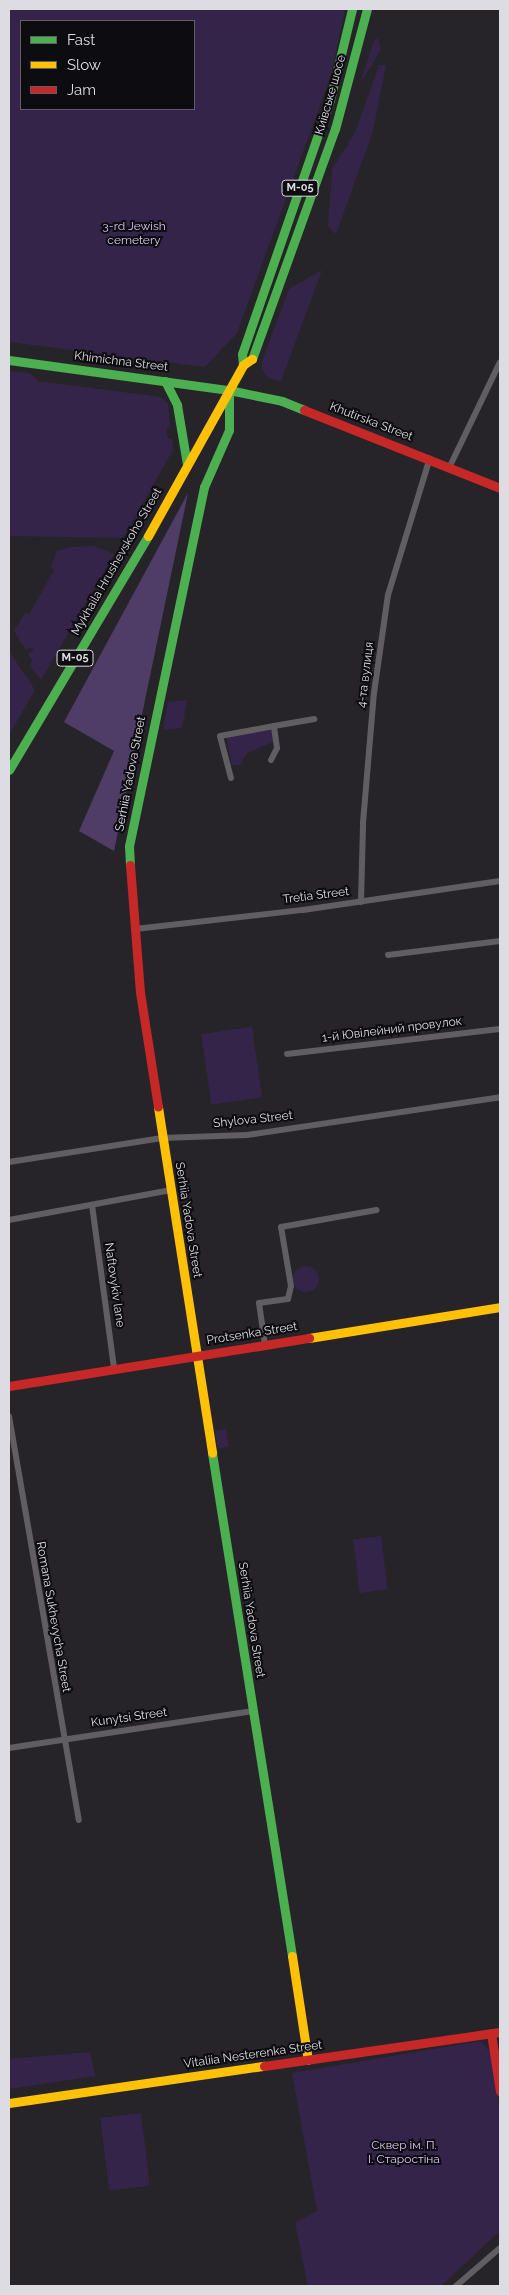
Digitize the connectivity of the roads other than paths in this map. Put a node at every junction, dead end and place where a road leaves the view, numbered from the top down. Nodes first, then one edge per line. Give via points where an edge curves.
1 (352, 9) edge
2 (367, 9) edge
3 (9, 360) edge
4 (500, 362) edge
5 (243, 364) junction
6 (165, 381) junction
7 (229, 390) junction
8 (430, 458) junction
9 (187, 464) junction
10 (450, 466) junction
11 (500, 488) edge
12 (314, 719) dead end
13 (274, 726) junction
14 (271, 760) dead end
15 (9, 770) edge
16 (232, 778) dead end
17 (500, 881) edge
18 (361, 902) junction
19 (135, 929) junction
20 (500, 941) edge
21 (388, 955) dead end
22 (500, 1029) edge
23 (287, 1054) dead end
24 (500, 1097) edge
25 (162, 1138) junction
26 (9, 1162) edge
27 (170, 1190) junction
28 (92, 1205) junction
29 (376, 1210) dead end
30 (9, 1220) edge
31 (500, 1308) edge
32 (265, 1344) junction
33 (198, 1355) junction
34 (114, 1368) junction
35 (9, 1386) edge
36 (9, 1416) edge
37 (253, 1711) junction
38 (62, 1739) junction
39 (9, 1748) edge
40 (79, 1820) dead end
41 (496, 2033) edge
42 (308, 2060) junction
43 (500, 2090) edge
44 (9, 2103) edge
45 (500, 2248) edge
46 (456, 2286) edge

1 - 5 main road, М-05 via 330,100 242,354
2 - 5 main road, Київське шосе / М-05 via 345,98 253,358
3 - 6 main road, Khimichna Street
4 - 10 street
5 - 7 main road, Mykhaila Hrushevskoho Street / М-05
6 - 7 main road, Khimichna Street
6 - 9 main road via 178,405
7 - 8 main road, Khutirska Street via 282,401
7 - 9 main road, Mykhaila Hrushevskoho Street / М-05
7 - 19 main road, Serhiia Yadova Street via 229,430 204,487 132,823 129,846
8 - 10 main road, Khutirska Street
8 - 18 street, 4-та вулиця via 388,595 374,693 363,823
9 - 15 main road, Mykhaila Hrushevskoho Street / М-05
10 - 11 main road, Khutirska Street
12 - 13 street
13 - 14 street via 277,748
13 - 16 street via 220,736
17 - 18 street, Tretia Street
18 - 19 street, Tretia Street
19 - 25 main road, Serhiia Yadova Street via 140,992
20 - 21 street
22 - 23 street, 1-й Ювілейний провулок
24 - 25 street, Shylova Street via 247,1135
25 - 26 street, Shylova Street
25 - 27 main road, Serhiia Yadova Street
27 - 28 street
27 - 33 main road, Serhiia Yadova Street
28 - 30 street
28 - 34 street, Naftovykiv lane
29 - 32 street via 281,1226 291,1286 288,1299 259,1303
31 - 32 main road, Protsenka Street
32 - 33 main road, Protsenka Street
33 - 34 main road, Protsenka Street
33 - 37 main road, Serhiia Yadova Street
34 - 35 main road, Protsenka Street
36 - 38 street, Romana Sukhevycha Street
37 - 38 street, Kunytsi Street
37 - 42 main road, Serhiia Yadova Street
38 - 39 street, Kunytsi Street
38 - 40 street, Romana Sukhevycha Street
41 - 42 main road, Vitaliia Nesterenka Street
41 - 43 main road
42 - 44 main road, Vitaliia Nesterenka Street
45 - 46 street

